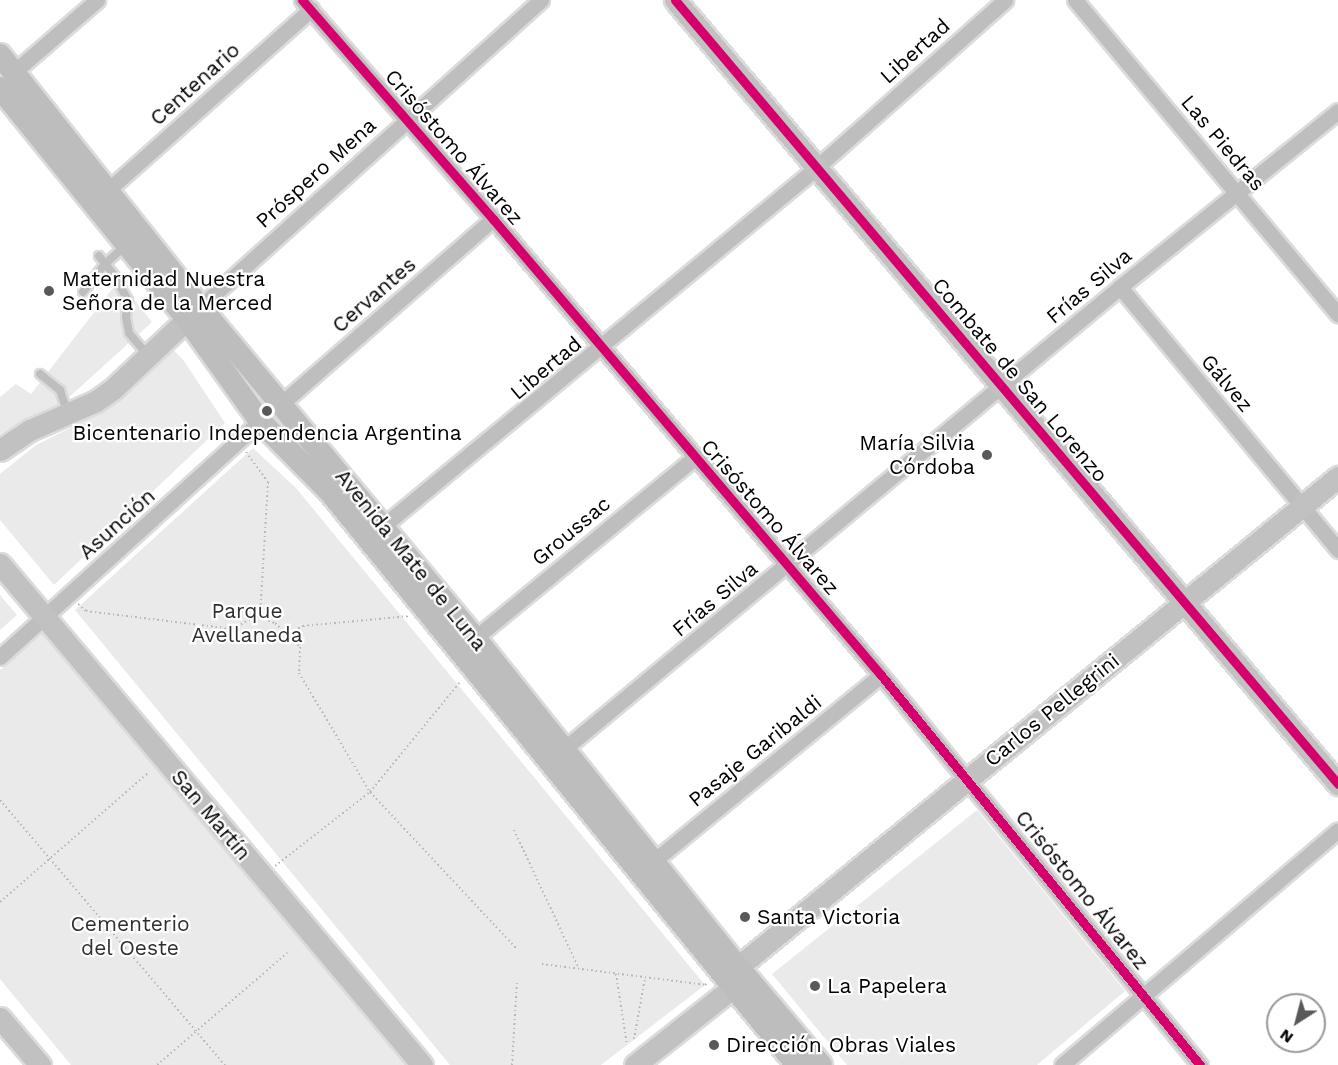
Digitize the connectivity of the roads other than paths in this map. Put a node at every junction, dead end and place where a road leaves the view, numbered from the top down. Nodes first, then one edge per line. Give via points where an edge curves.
1 (97, 0) edge
2 (542, 0) edge
3 (675, 0) edge
4 (1005, 0) edge
5 (1075, 0) edge
6 (306, 4) edge
7 (5, 72) edge
8 (1338, 111) edge
9 (407, 119) junction
10 (816, 168) junction
11 (108, 190) junction
12 (1237, 192) junction
13 (493, 219) junction
14 (127, 244) junction
15 (99, 256) dead end
16 (105, 264) junction
17 (1120, 287) junction
18 (83, 292) dead end
19 (194, 313) junction
20 (1338, 314) edge
21 (600, 347) junction
22 (149, 357) junction
23 (40, 374) dead end
24 (1001, 386) junction
25 (282, 403) junction
26 (67, 413) junction
27 (260, 421) junction
28 (0, 450) edge
29 (694, 457) junction
30 (1338, 477) edge
31 (1301, 506) junction
32 (383, 526) junction
33 (1338, 550) edge
34 (786, 563) junction
35 (0, 564) edge
36 (1186, 602) junction
37 (45, 618) junction
38 (475, 638) junction
39 (0, 657) edge
40 (881, 675) junction
41 (564, 748) junction
42 (968, 778) junction
43 (1338, 784) edge
44 (1338, 830) edge
45 (655, 860) junction
46 (735, 977) junction
47 (1144, 995) junction
48 (0, 1018) edge
49 (40, 1065) edge
50 (423, 1065) edge
51 (635, 1065) edge
52 (797, 1065) edge
53 (821, 1065) edge
54 (1062, 1065) edge
55 (1200, 1065) edge

1 - 7 street
2 - 9 street, Próspero Mena
3 - 10 street, Combate de San Lorenzo
4 - 10 street, Libertad
5 - 12 street, Las Piedras
6 - 9 street, Crisóstomo Álvarez
6 - 11 street, Centenario
7 - 11 main road, Avenida Mate de Luna
7 - 14 main road, Avenida Mate de Luna
8 - 12 street, Frías Silva
9 - 13 street, Crisóstomo Álvarez
9 - 19 street, Próspero Mena
10 - 21 street, Libertad
10 - 24 street, Combate de San Lorenzo
11 - 19 main road, Avenida Mate de Luna
12 - 17 street, Frías Silva
12 - 20 street, Las Piedras
13 - 21 street, Crisóstomo Álvarez
13 - 25 street, Cervantes
14 - 16 lane
14 - 19 main road, Avenida Mate de Luna
15 - 16 lane
16 - 18 lane
16 - 22 lane via 128,301 129,333
17 - 24 street, Frías Silva
17 - 31 street, Gálvez
19 - 22 street
19 - 25 main road, Avenida Mate de Luna
19 - 27 main road, Avenida Mate de Luna
21 - 29 street, Crisóstomo Álvarez
21 - 32 street, Libertad
22 - 26 street via 96,401
23 - 26 lane via 60,390
24 - 34 street, Frías Silva
24 - 36 street, Combate de San Lorenzo
25 - 32 main road, Avenida Mate de Luna
26 - 28 street via 30,430
27 - 37 street, Asunción
27 - 46 main road, Avenida Mate de Luna via 330,492 473,668
29 - 34 street, Crisóstomo Álvarez
29 - 38 street, Groussac
30 - 31 street, Carlos Pellegrini
31 - 33 street, Gálvez
31 - 36 street, Carlos Pellegrini
32 - 38 main road, Avenida Mate de Luna
34 - 40 street, Crisóstomo Álvarez
34 - 41 street, Frías Silva
35 - 37 street, San Martín
36 - 42 street, Carlos Pellegrini
36 - 43 street, Combate de San Lorenzo
37 - 39 street, Asunción
37 - 50 street, San Martín
38 - 41 main road, Avenida Mate de Luna
40 - 42 street, Crisóstomo Álvarez
40 - 45 street, Pasaje Garibaldi
41 - 45 main road, Avenida Mate de Luna
42 - 46 street, Carlos Pellegrini
42 - 47 street, Crisóstomo Álvarez
44 - 47 street
45 - 46 main road, Avenida Mate de Luna
46 - 51 street, Carlos Pellegrini
46 - 52 main road, Avenida Mate de Luna
46 - 53 main road, Avenida Mate de Luna
47 - 54 street
47 - 55 street, Crisóstomo Álvarez
48 - 49 street

